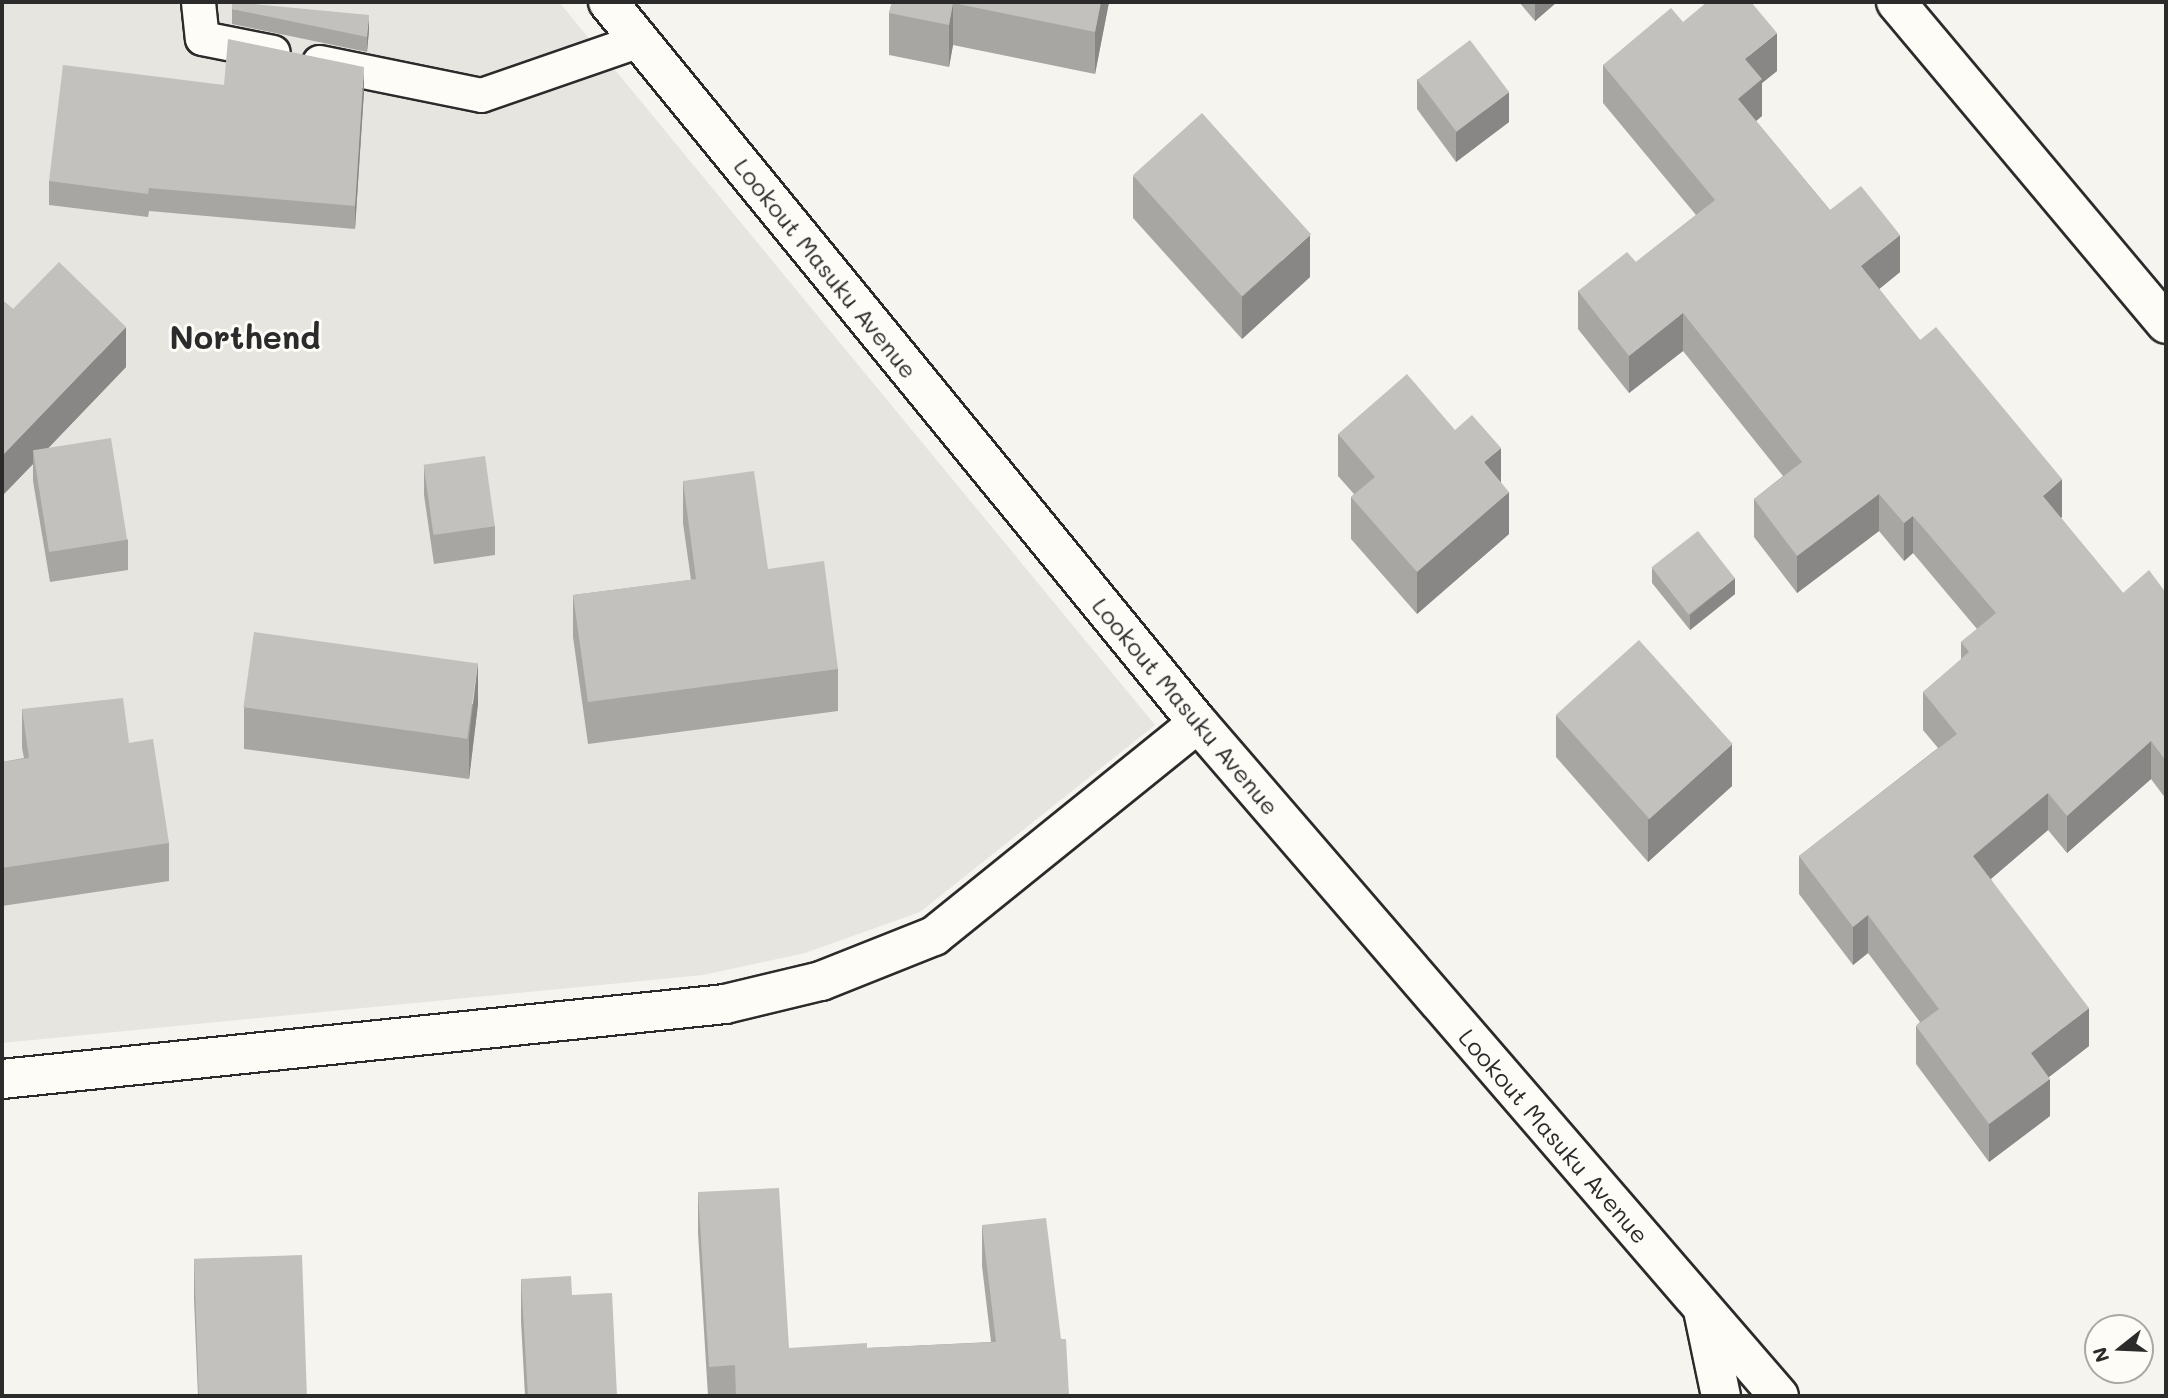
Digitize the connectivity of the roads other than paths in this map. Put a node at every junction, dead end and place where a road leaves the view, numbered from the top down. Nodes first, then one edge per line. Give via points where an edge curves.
1 (198, 2) edge
2 (608, 2) edge
3 (1896, 2) edge
4 (640, 40) junction
5 (2166, 324) edge
6 (1198, 723) junction
7 (2, 1079) edge
8 (1703, 1308) junction
9 (1721, 1396) edge
10 (1779, 1396) edge

1 - 4 lane via 202,38 481,95
2 - 4 street, Lookout Masuku Avenue
3 - 5 street
4 - 6 street, Lookout Masuku Avenue
6 - 7 street via 934,936 821,981 725,1004
6 - 8 street, Lookout Masuku Avenue
8 - 9 street
8 - 10 street, Lookout Masuku Avenue

